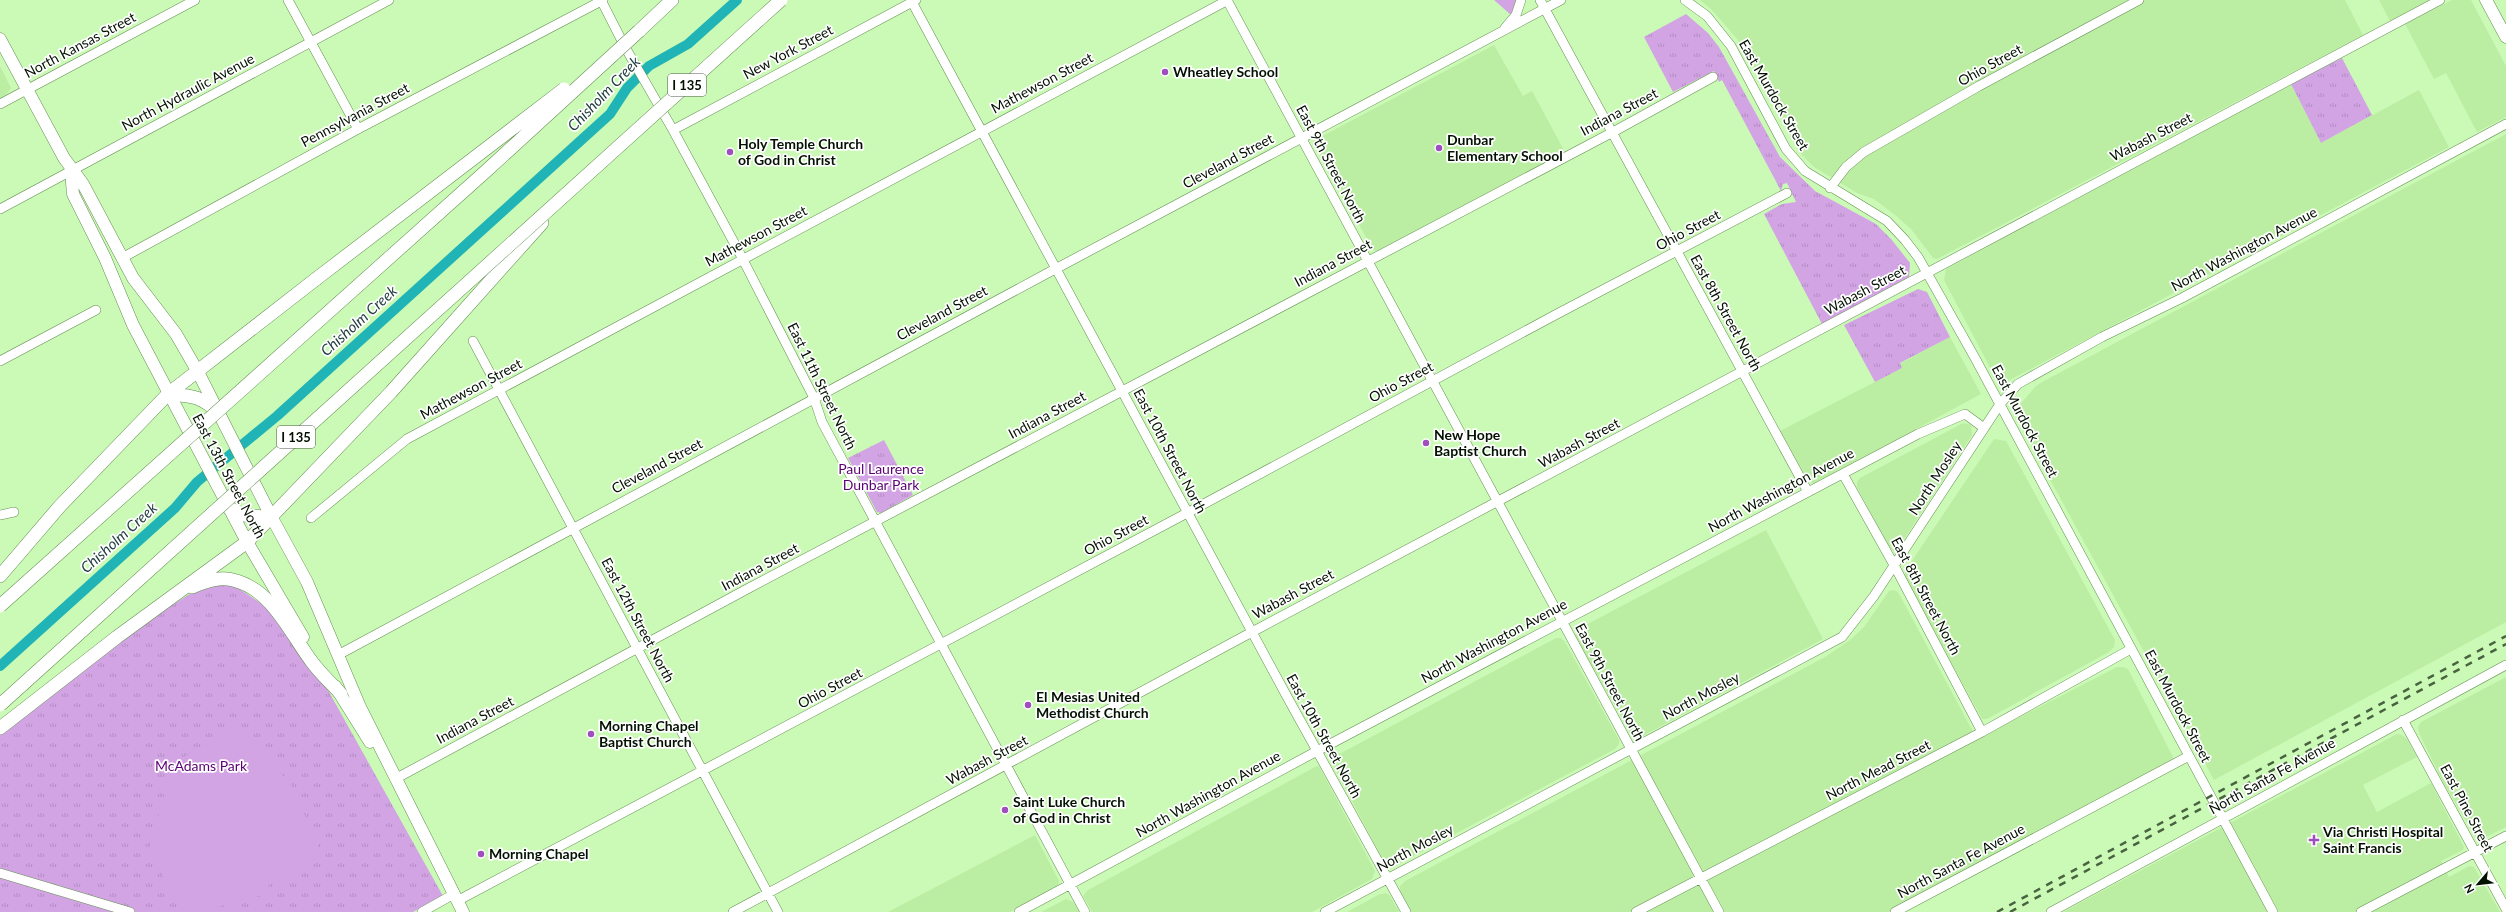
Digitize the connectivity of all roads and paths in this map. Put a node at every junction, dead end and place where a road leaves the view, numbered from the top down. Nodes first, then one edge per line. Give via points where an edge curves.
1 (195, 0) edge
2 (288, 0) edge
3 (389, 0) edge
4 (602, 0) edge
5 (672, 0) edge
6 (781, 0) edge
7 (1228, 0) edge
8 (1521, 0) edge
9 (1540, 0) edge
10 (1561, 0) edge
11 (1685, 0) edge
12 (2139, 0) edge
13 (2440, 0) edge
14 (2486, 0) edge
15 (914, 1) edge
16 (1545, 9) junction
17 (639, 31) junction
18 (1503, 31) junction
19 (2506, 37) edge
20 (0, 39) edge
21 (311, 42) junction
22 (1713, 77) dead end
23 (26, 90) junction
24 (0, 104) edge
25 (2506, 124) edge
26 (358, 129) junction
27 (673, 130) junction
28 (981, 132) junction
29 (1613, 132) junction
30 (1301, 138) junction
31 (594, 170) junction
32 (71, 171) junction
33 (1830, 188) junction
34 (1788, 193) dead end
35 (0, 209) edge
36 (1676, 251) junction
37 (122, 258) junction
38 (743, 259) junction
39 (1368, 261) junction
40 (1055, 269) junction
41 (1927, 273) junction
42 (96, 310) dead end
43 (473, 341) dead end
44 (0, 361) edge
45 (198, 372) junction
46 (1742, 372) junction
47 (1433, 381) junction
48 (499, 390) junction
49 (1122, 392) junction
50 (168, 394) junction
51 (814, 398) junction
52 (2000, 404) junction
53 (219, 413) junction
54 (1984, 428) junction
55 (1843, 474) junction
56 (1808, 492) junction
57 (1498, 502) junction
58 (230, 508) junction
59 (14, 512) dead end
60 (1187, 514) junction
61 (0, 515) edge
62 (272, 518) junction
63 (311, 518) dead end
64 (875, 522) junction
65 (573, 527) junction
66 (247, 542) junction
67 (1894, 565) junction
68 (0, 576) edge
69 (177, 592) junction
70 (0, 606) edge
71 (1562, 621) junction
72 (1252, 632) junction
73 (940, 645) junction
74 (637, 648) junction
75 (2131, 649) junction
76 (338, 655) junction
77 (2506, 665) edge
78 (341, 694) junction
79 (0, 705) edge
80 (2404, 720) junction
81 (0, 728) edge
82 (1982, 732) junction
83 (1630, 749) junction
84 (1317, 751) junction
85 (2189, 756) junction
86 (1006, 765) junction
87 (703, 771) junction
88 (395, 779) junction
89 (2223, 819) junction
90 (2506, 836) edge
91 (2475, 852) junction
92 (0, 873) edge
93 (1387, 878) junction
94 (1700, 878) junction
95 (1071, 885) junction
96 (768, 893) junction
97 (455, 898) junction
98 (2506, 909) edge
99 (130, 912) edge
100 (422, 912) edge
101 (463, 912) edge
102 (733, 912) edge
103 (778, 912) edge
104 (1019, 912) edge
105 (1085, 912) edge
106 (1325, 912) edge
107 (1406, 912) edge
108 (1636, 912) edge
109 (1719, 912) edge
110 (1895, 912) edge
111 (2050, 912) edge
112 (2273, 912) edge
113 (2361, 912) edge

1 - 23 street, North Kansas Street
2 - 21 street
3 - 21 street, North Hydraulic Avenue
4 - 26 street, Pennsylvania Street
4 - 27 street, East 11th Street North via 656,104
5 - 17 highway
6 - 31 highway, I 135, bridge
7 - 28 street, Mathewson Street
7 - 30 street, East 9th Street North
8 - 18 street via 1516,15
9 - 16 street, East 8th Street North
10 - 16 street, Cleveland Street
11 - 33 street, East Murdock Street via 1707,16 1731,46 1791,156
12 - 33 street, Ohio Street via 1981,85 1855,158
13 - 41 street, Wabash Street
14 - 19 main road
15 - 27 street, New York Street
15 - 28 street, East 10th Street North
16 - 18 street, Cleveland Street
16 - 29 street, East 8th Street North
17 - 45 highway, bridge
17 - 70 highway, bridge
18 - 30 street, Cleveland Street
20 - 23 main road, East 13th Street North
21 - 26 street
21 - 32 street, North Hydraulic Avenue
22 - 29 street, Indiana Street
23 - 24 street, North Kansas Street
23 - 32 main road, East 13th Street North
25 - 52 street, North Washington Avenue via 2182,298 2096,340 2018,384
26 - 37 street, Pennsylvania Street
27 - 38 street, East 11th Street North
28 - 38 street, Mathewson Street
28 - 40 street, East 10th Street North
29 - 36 street, East 8th Street North
29 - 39 street, Indiana Street
30 - 39 street, East 9th Street North
30 - 40 street, Cleveland Street
31 - 62 highway, bridge via 536,228 390,392
31 - 79 highway, I 135, bridge
32 - 35 street, North Hydraulic Avenue
32 - 37 main road, East 13th Street North via 83,184
32 - 50 main road, East 13th Street North via 73,194 105,258 133,325
33 - 41 street, East Murdock Street via 1872,211 1894,227 1918,257
34 - 36 street, Ohio Street
36 - 46 street, East 8th Street North
36 - 47 street, Ohio Street
37 - 45 main road, East 13th Street North via 133,278 176,334
38 - 48 street, Mathewson Street
38 - 51 street, East 11th Street North
39 - 47 street, East 9th Street North
39 - 49 street, Indiana Street
40 - 49 street, East 10th Street North
40 - 51 street, Cleveland Street
41 - 46 street, Wabash Street
41 - 52 street, East Murdock Street
42 - 44 street
43 - 48 street, East 12th Street North
45 - 50 highway
45 - 53 main road, East 13th Street North
46 - 56 street, East 8th Street North
46 - 57 street, Wabash Street
47 - 57 street, East 9th Street North
47 - 60 street, Ohio Street
48 - 63 street, Mathewson Street via 407,439
48 - 65 street, East 12th Street North
49 - 60 street, East 10th Street North
49 - 64 street, Indiana Street
50 - 53 highway via 206,400
50 - 58 main road, East 13th Street North
50 - 68 highway via 60,506
51 - 64 street, East 11th Street North via 822,422
51 - 65 street, Cleveland Street
52 - 54 street, North Mosley
52 - 75 street, East Murdock Street
53 - 62 main road, East 13th Street North
54 - 55 street, North Washington Avenue via 1965,414 1918,434
54 - 67 street, North Mosley
55 - 56 street, North Washington Avenue
55 - 67 street, East 8th Street North
56 - 71 street, North Washington Avenue
57 - 71 street, East 9th Street North
57 - 72 street, Wabash Street
58 - 62 highway via 244,515
58 - 66 main road, East 13th Street North
59 - 61 street
60 - 72 street, East 10th Street North
60 - 73 street, Ohio Street
62 - 66 highway
62 - 76 main road, East 13th Street North via 307,582
64 - 73 street, East 11th Street North
64 - 74 street, Indiana Street
65 - 74 street, East 12th Street North
65 - 76 street, Cleveland Street
66 - 69 highway
66 - 78 main road, East 13th Street North via 296,626
67 - 82 street, East 8th Street North
67 - 83 street, North Mosley via 1842,637
69 - 78 highway via 216,579 233,580 252,588 266,598 313,663
69 - 81 highway
71 - 83 street, East 9th Street North
71 - 84 street, North Washington Avenue
72 - 84 street, East 10th Street North
72 - 86 street, Wabash Street
73 - 86 street, East 11th Street North
73 - 87 street, Ohio Street
74 - 87 street, East 12th Street North
74 - 88 street, Indiana Street
75 - 82 street, North Mead Street
75 - 85 street, East Murdock Street
76 - 88 main road, East 13th Street North
77 - 80 street, North Santa Fe Avenue
78 - 88 main road, East 13th Street North
80 - 89 street, North Santa Fe Avenue
80 - 91 street, East Pine Street
82 - 94 street, North Mead Street
83 - 93 street, North Mosley
83 - 94 street, East 9th Street North
84 - 93 street, East 10th Street North
84 - 95 street, North Washington Avenue
85 - 89 street, East Murdock Street
85 - 110 street, North Santa Fe Avenue
86 - 95 street, East 11th Street North
86 - 96 street, Wabash Street
87 - 96 street, East 12th Street North
87 - 97 street, Ohio Street
88 - 97 main road, East 13th Street North
89 - 111 street, North Santa Fe Avenue
89 - 112 street, East Murdock Street
90 - 91 street
91 - 98 street, East Pine Street
91 - 113 street
92 - 99 street
93 - 106 street, North Mosley
93 - 107 street, East 10th Street North
94 - 108 street, North Mead Street
94 - 109 street, East 9th Street North
95 - 104 street, North Washington Avenue
95 - 105 street, East 11th Street North
96 - 102 street, Wabash Street
96 - 103 street, East 12th Street North
97 - 100 street, Ohio Street
97 - 101 main road, East 13th Street North

